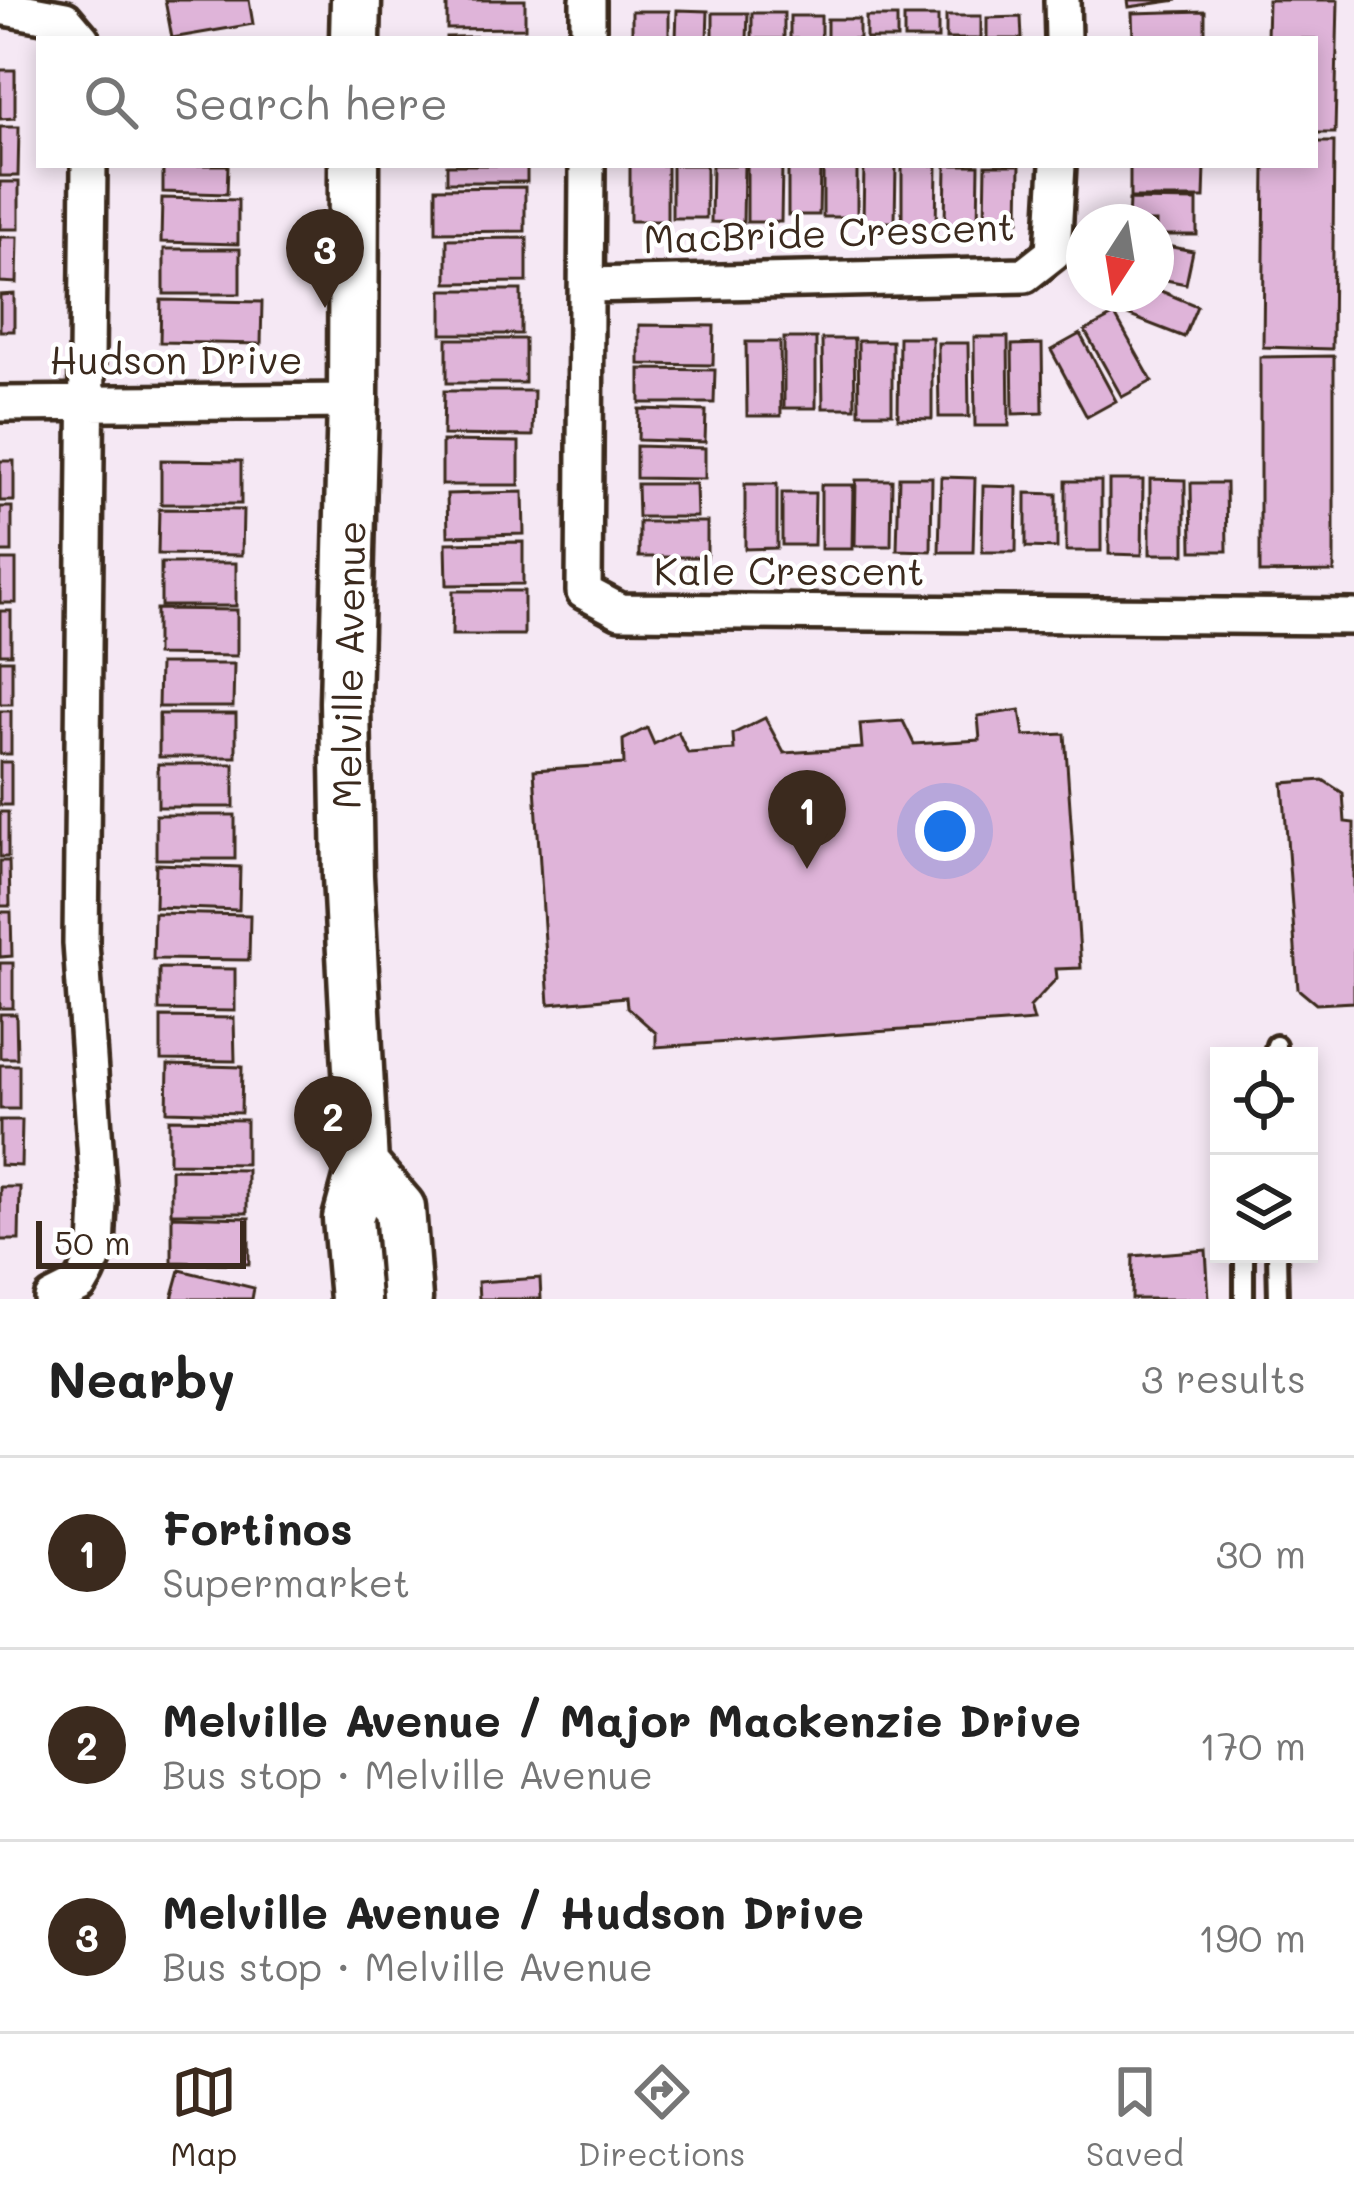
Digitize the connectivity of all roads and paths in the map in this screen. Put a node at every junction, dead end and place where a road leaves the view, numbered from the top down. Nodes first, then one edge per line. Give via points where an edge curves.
1 (356, 0) edge
2 (588, 0) edge
3 (1062, 0) edge
4 (0, 8) edge
5 (79, 36) edge
6 (355, 36) edge
7 (588, 36) edge
8 (1063, 36) edge
9 (89, 168) edge
10 (354, 168) edge
11 (587, 168) edge
12 (1058, 168) edge
13 (587, 284) junction
14 (353, 401) junction
15 (0, 404) edge
16 (85, 404) junction
17 (1354, 617) edge
18 (363, 1165) junction
19 (1244, 1263) edge
20 (1277, 1263) edge
21 (52, 1299) edge
22 (355, 1299) edge
23 (407, 1299) edge
24 (1244, 1299) edge
25 (1278, 1299) edge

1 - 6 street
2 - 7 street
3 - 8 street
4 - 5 street via 65,19
9 - 16 street
10 - 14 street, Melville Avenue
11 - 13 street, Kale Crescent
12 - 13 street, MacBride Crescent via 1053,254 1025,275
13 - 17 street, Kale Crescent via 584,592 620,611
14 - 16 street, Hudson Drive
14 - 18 street, Melville Avenue via 345,702
15 - 16 street, Hudson Drive
16 - 21 street via 81,944 99,1203 87,1274
18 - 22 street, Melville Avenue via 348,1219
18 - 23 street via 400,1208
19 - 24 lane
20 - 25 lane

